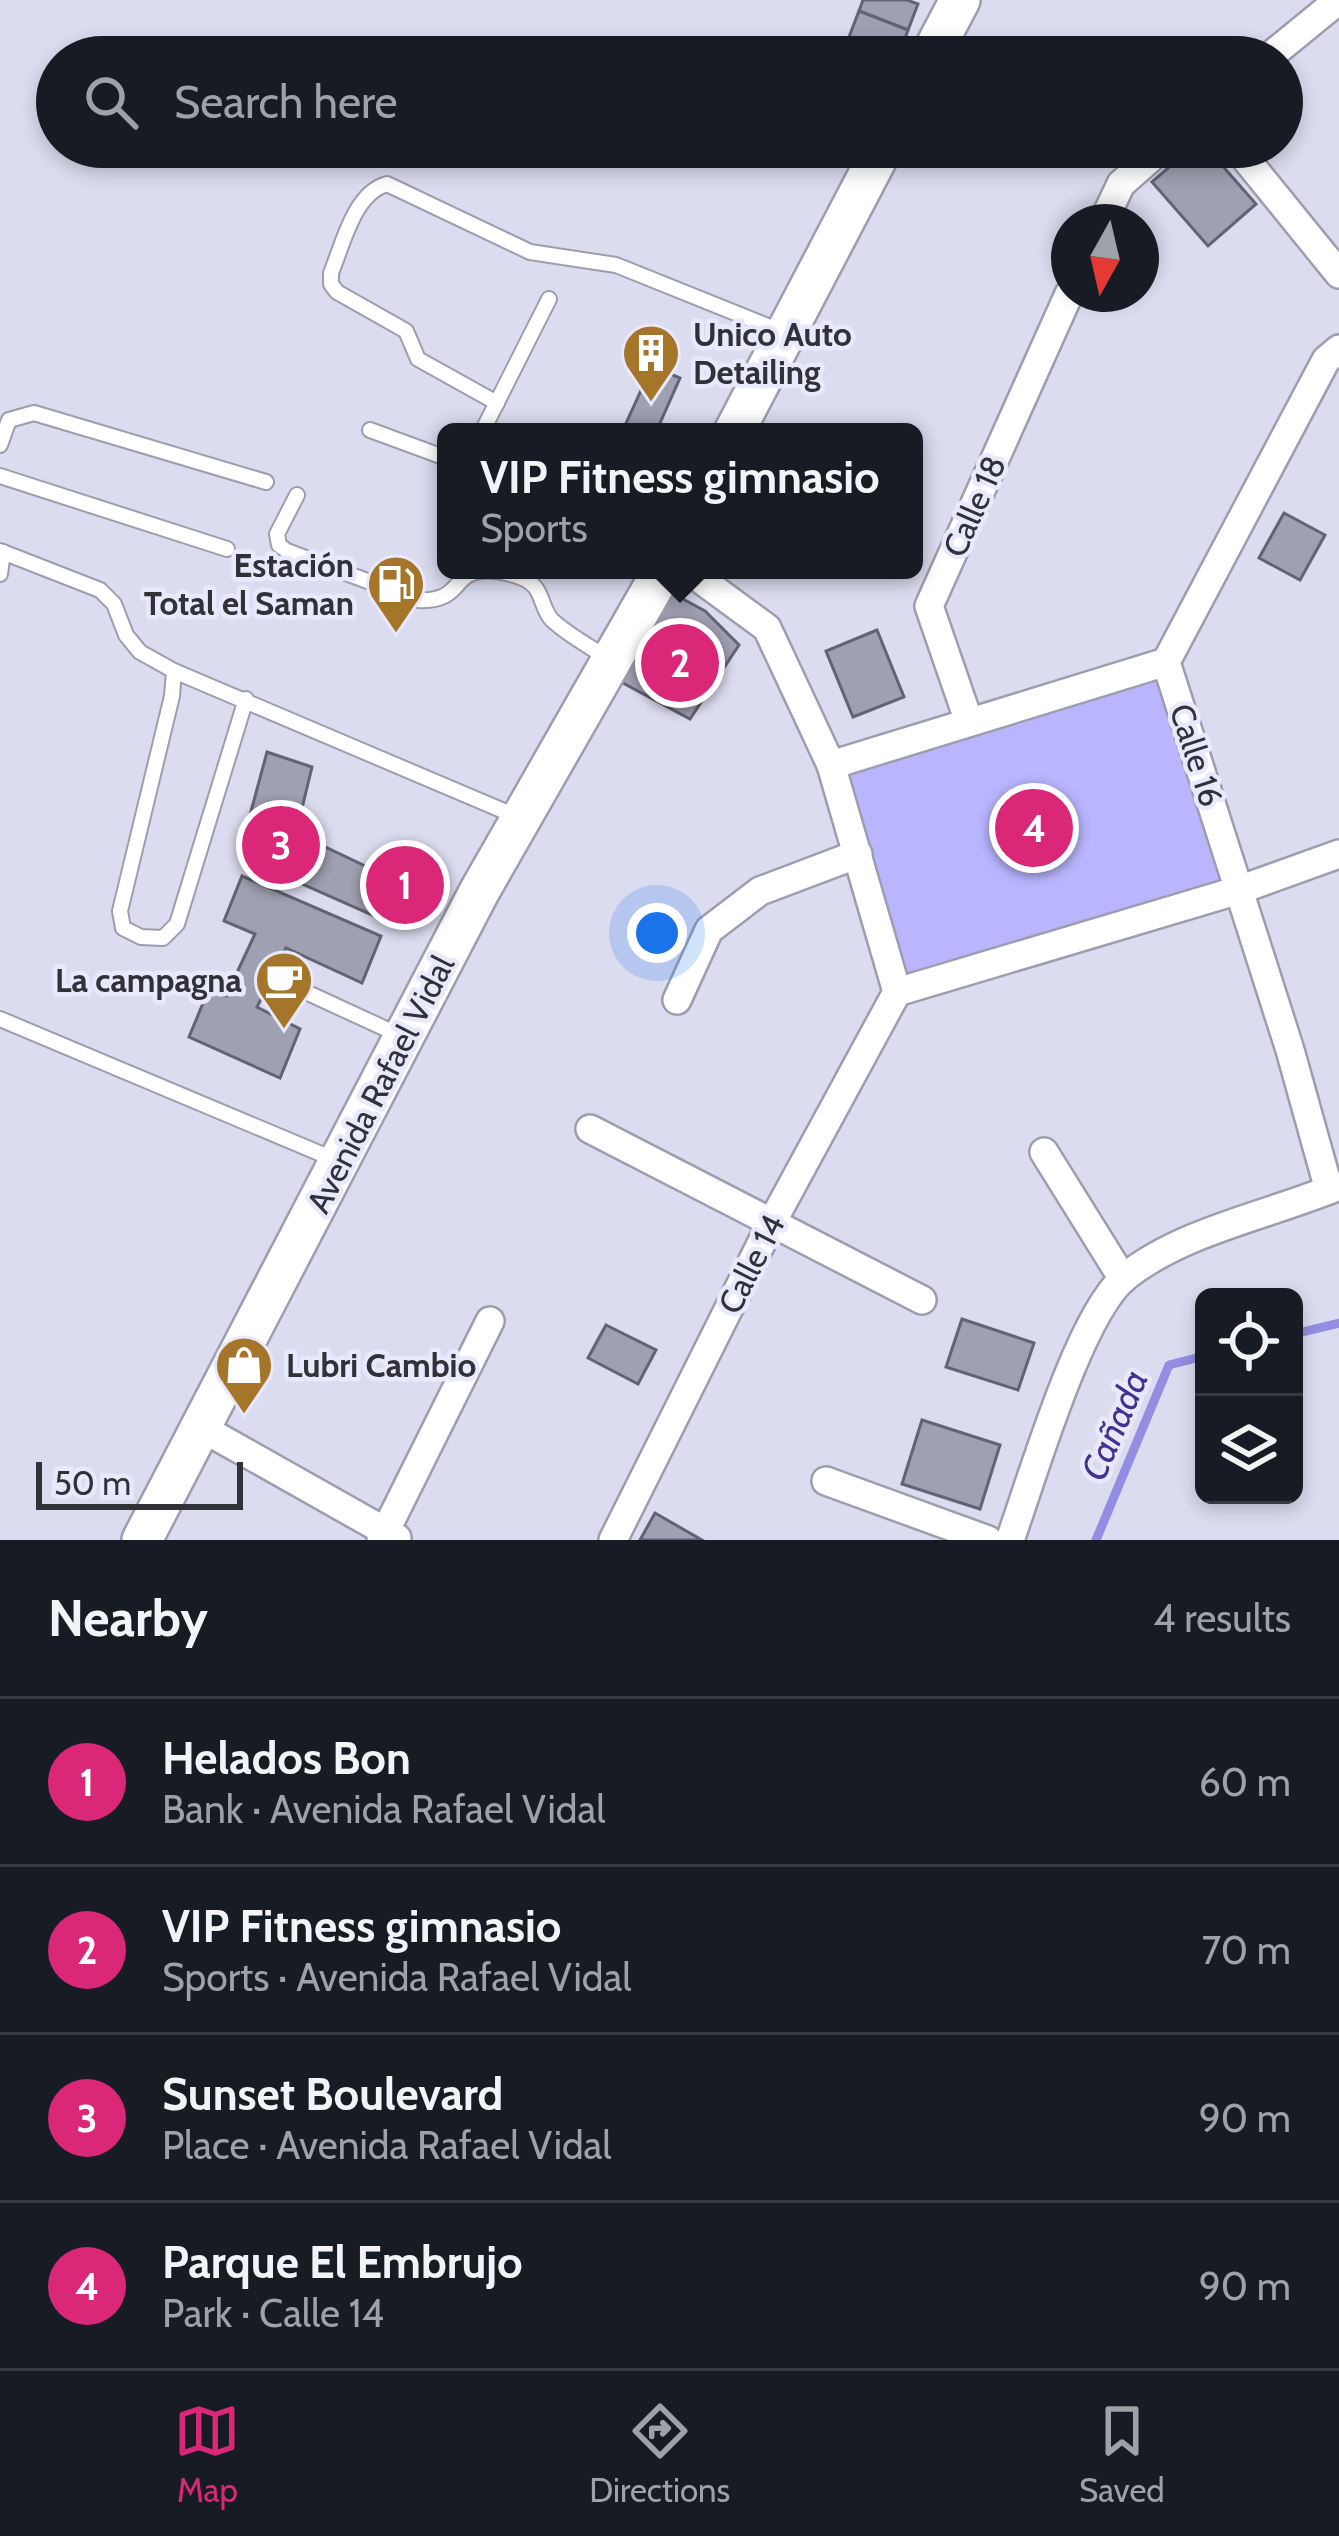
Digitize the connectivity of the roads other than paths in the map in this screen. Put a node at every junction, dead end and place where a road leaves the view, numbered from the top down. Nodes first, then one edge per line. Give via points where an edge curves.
1 (960, 0) edge
2 (1335, 3) edge
3 (941, 36) edge
4 (1295, 36) edge
5 (872, 168) edge
6 (1139, 168) edge
7 (1253, 168) edge
8 (1112, 204) edge
9 (1339, 274) edge
10 (549, 298) dead end
11 (1061, 312) edge
12 (785, 333) junction
13 (1339, 350) edge
14 (496, 404) junction
15 (486, 423) edge
16 (739, 423) edge
17 (370, 430) dead end
18 (0, 445) edge
19 (437, 455) edge
20 (0, 476) edge
21 (266, 482) dead end
22 (297, 495) dead end
23 (227, 549) dead end
24 (2, 552) edge
25 (0, 574) edge
26 (462, 579) edge
27 (523, 579) edge
28 (658, 579) edge
29 (700, 579) edge
30 (611, 661) junction
31 (1166, 662) junction
32 (174, 671) junction
33 (247, 699) junction
34 (969, 722) junction
35 (831, 765) junction
36 (521, 818) junction
37 (858, 854) junction
38 (1339, 854) edge
39 (1239, 890) junction
40 (295, 987) dead end
41 (897, 992) junction
42 (677, 1000) dead end
43 (0, 1018) edge
44 (404, 1037) junction
45 (590, 1129) dead end
46 (1044, 1152) dead end
47 (340, 1162) junction
48 (1334, 1188) edge
49 (771, 1224) junction
50 (1123, 1279) junction
51 (922, 1300) dead end
52 (490, 1321) dead end
53 (202, 1428) junction
54 (826, 1481) dead end
55 (390, 1537) edge
56 (142, 1540) edge
57 (613, 1540) edge
58 (988, 1540) edge
59 (1010, 1540) edge

1 - 3 main road
2 - 4 street
5 - 12 main road
6 - 8 street
7 - 9 street
10 - 14 lane
11 - 34 street, Calle 18 via 929,606
12 - 14 lane via 616,265 530,252 378,186 364,196 331,284 406,332 418,359
12 - 16 main road
13 - 31 street, Calle 16 via 1326,360
14 - 15 lane
17 - 19 lane
18 - 21 lane via 10,420 34,413
20 - 23 lane
22 - 26 lane via 277,534 287,551 418,600 439,601
24 - 25 lane
24 - 32 lane via 100,590 140,652
27 - 30 lane via 537,589 550,619
28 - 30 main road, Avenida Rafael Vidal
29 - 35 street via 767,628
30 - 36 main road, Avenida Rafael Vidal
31 - 34 street
31 - 39 street, Calle 16
32 - 33 lane
32 - 33 lane via 120,911 131,934 163,938 177,924
33 - 36 lane
34 - 35 street
35 - 37 street
36 - 44 main road, Avenida Rafael Vidal
37 - 41 street
37 - 42 street via 760,891 709,930
38 - 39 street
39 - 41 street
39 - 48 street, Calle 16
40 - 44 lane
41 - 49 street, Calle 14
43 - 47 lane
44 - 47 main road, Avenida Rafael Vidal
45 - 49 street
46 - 50 street
47 - 53 main road, Avenida Rafael Vidal
48 - 50 street via 1185,1245
49 - 51 street
49 - 57 street, Calle 14
50 - 59 street via 1075,1360
52 - 55 street
53 - 55 street
53 - 56 main road, Avenida Rafael Vidal
54 - 58 street

